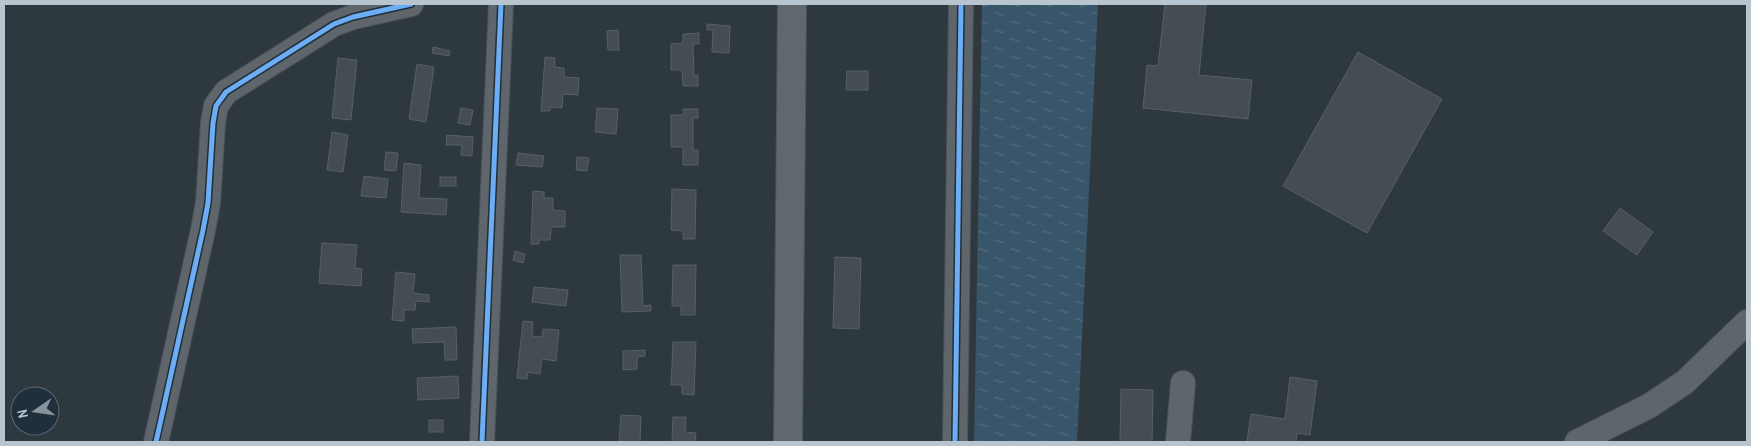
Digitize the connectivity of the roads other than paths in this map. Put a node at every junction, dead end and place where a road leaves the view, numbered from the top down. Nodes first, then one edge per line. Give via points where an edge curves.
1 (412, 4) edge
2 (500, 4) edge
3 (792, 4) edge
4 (961, 4) edge
5 (1747, 322) edge
6 (1183, 383) dead end
7 (156, 442) edge
8 (482, 442) edge
9 (788, 442) edge
10 (955, 442) edge
11 (1178, 442) edge
12 (1576, 442) edge

1 - 7 street via 334,24 226,92 216,106 205,221
2 - 8 street
3 - 9 main road
4 - 10 street
5 - 12 street via 1685,382 1649,406
6 - 11 street

